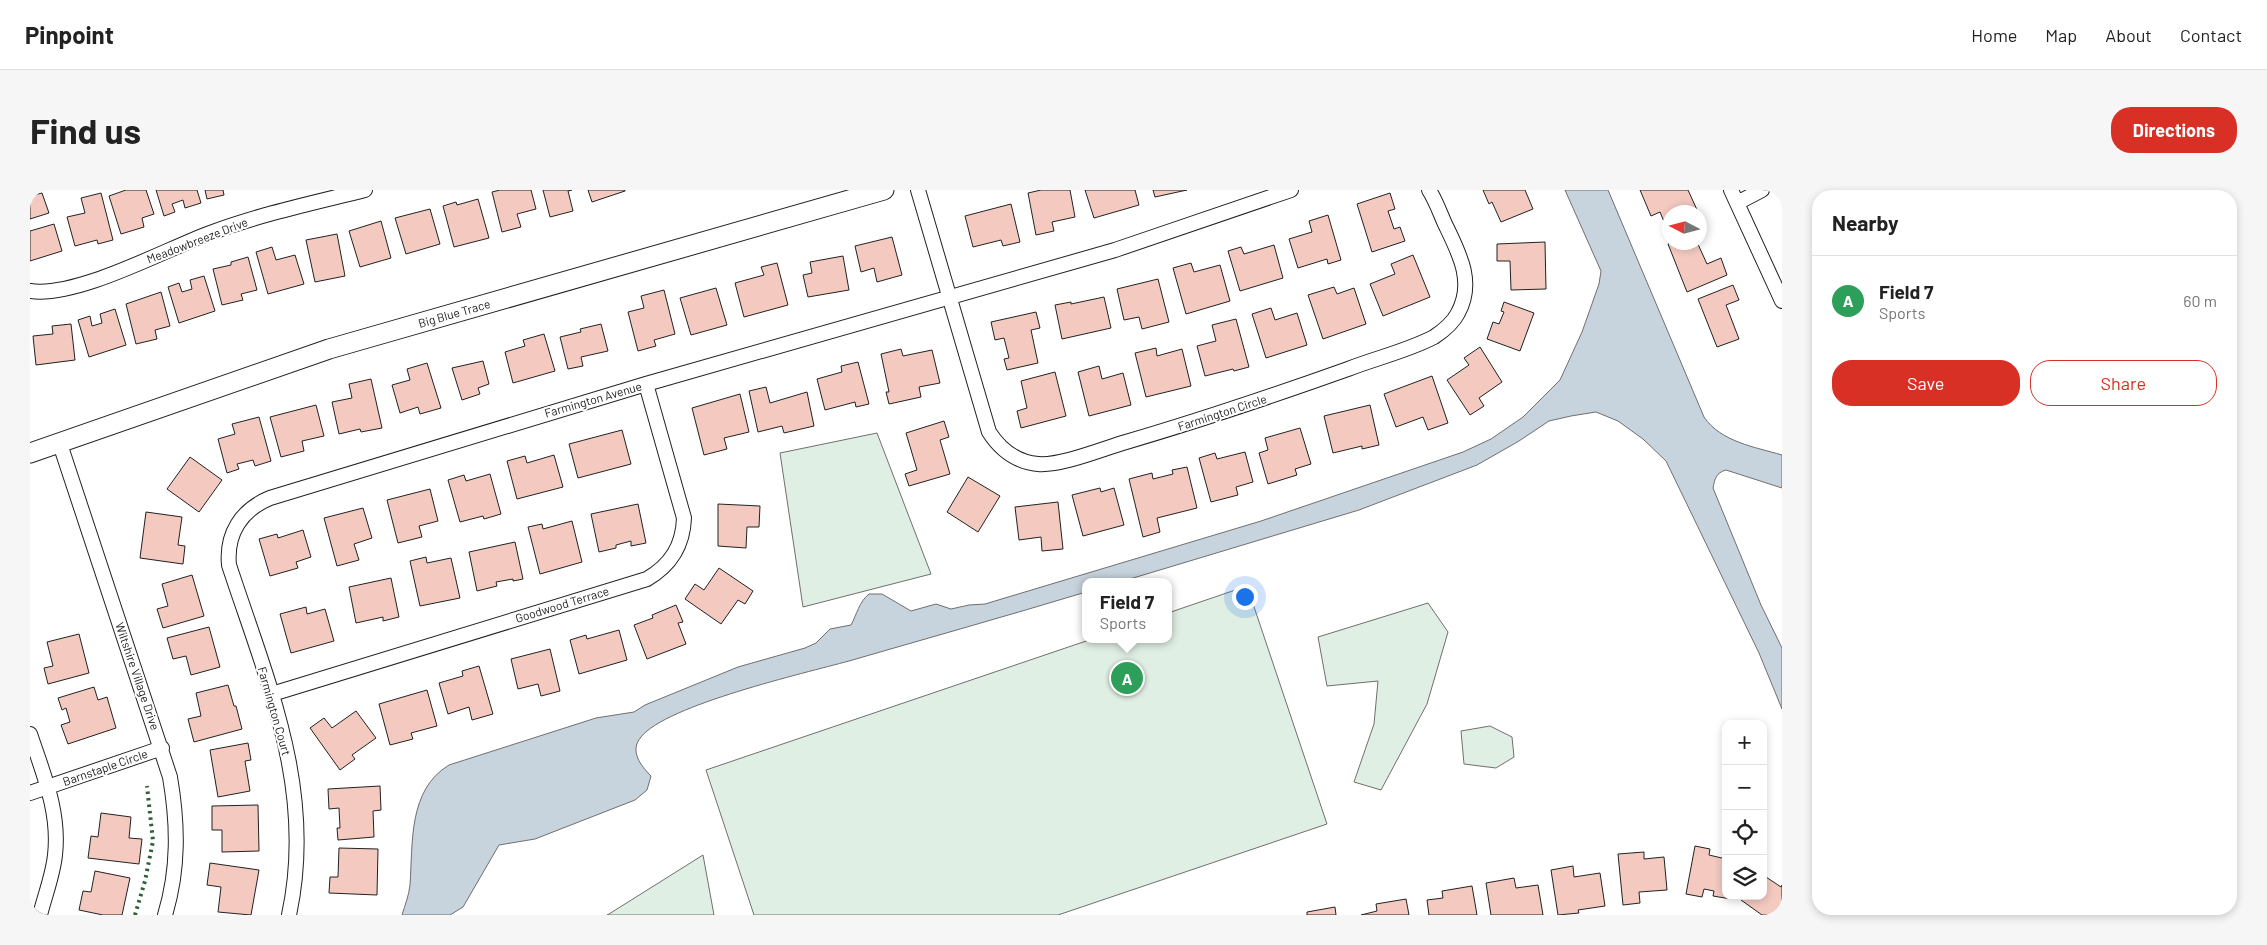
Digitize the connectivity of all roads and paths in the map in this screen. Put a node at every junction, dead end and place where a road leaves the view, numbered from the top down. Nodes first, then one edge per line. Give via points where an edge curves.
1 (365, 190) edge
2 (884, 190) edge
3 (918, 190) edge
4 (1291, 190) edge
5 (1429, 190) edge
6 (1762, 190) edge
7 (1734, 196) edge
8 (30, 291) edge
9 (949, 298) junction
10 (1782, 301) edge
11 (646, 384) junction
12 (60, 444) junction
13 (30, 453) edge
14 (243, 515) joint
15 (272, 694) junction
16 (30, 734) edge
17 (162, 748) junction
18 (48, 787) junction
19 (30, 793) edge
20 (40, 915) edge
21 (165, 915) edge
22 (289, 915) edge

1 - 8 street, Meadowbreeze Drive via 209,233 64,290
2 - 12 street, Big Blue Trace via 329,349
3 - 9 street, Farmington Circle
4 - 9 street via 1116,250
5 - 9 street, Farmington Circle via 1461,258 1466,280 1462,306 1442,332 1291,390 1049,464 1017,459 989,432
6 - 7 street
7 - 10 street
9 - 11 street, Farmington Avenue
11 - 14 street, Farmington Avenue via 270,498
11 - 15 street, Goodwood Terrace via 684,518 678,550 665,567 647,579
12 - 13 street, Big Blue Trace
12 - 17 street, Wiltshire Village Drive
14 - 15 street, Farmington Court via 229,544 229,565
15 - 22 street, Farmington Court via 293,775 297,816 297,858
16 - 18 street, Barnstaple Circle
17 - 18 street, Barnstaple Circle
17 - 21 street, Wiltshire Village Drive via 170,777 177,834 175,869
18 - 19 street, Barnstaple Circle
18 - 20 street via 54,809 55,855

